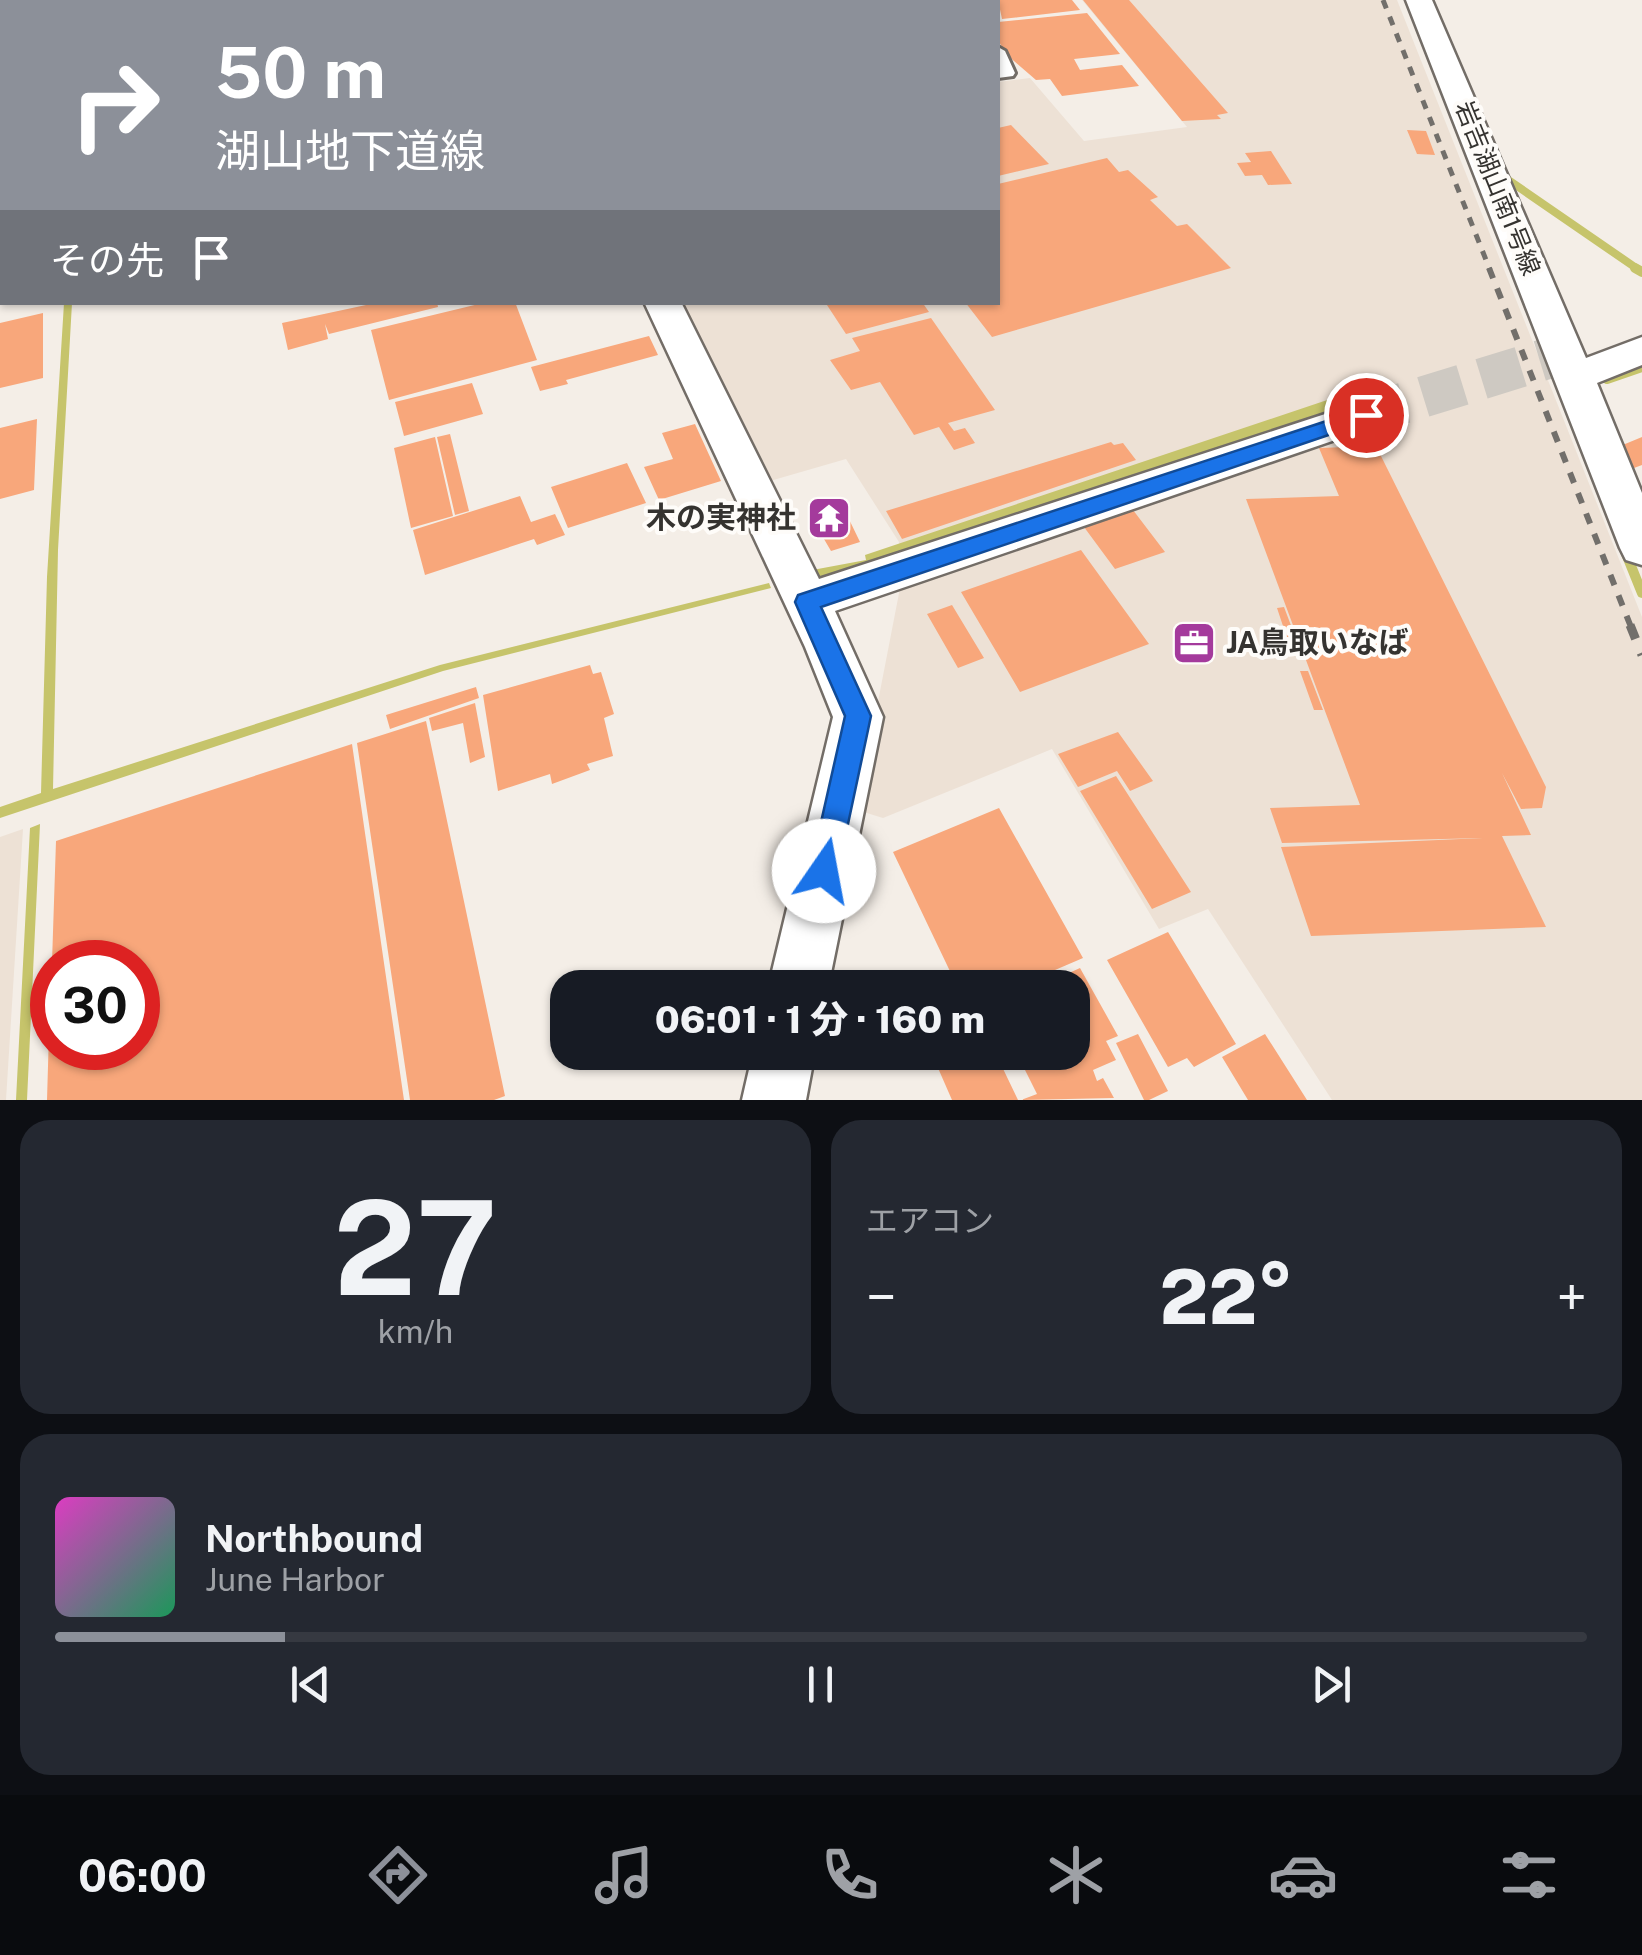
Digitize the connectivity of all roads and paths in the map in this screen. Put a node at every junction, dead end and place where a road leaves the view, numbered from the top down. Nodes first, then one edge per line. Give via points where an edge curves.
1 (1419, 0) edge
2 (1000, 55) edge
3 (1000, 74) edge
4 (663, 305) edge
5 (1642, 327) edge
6 (1642, 350) edge
7 (1576, 363) junction
8 (1366, 415) tunnel mouth
9 (1642, 548) edge
10 (807, 602) junction
11 (802, 970) edge
12 (780, 1070) edge
13 (774, 1100) edge

1 - 7 street, 岩吉湖山南1号線
2 - 3 lane via 1008,73
4 - 10 street
5 - 7 street
6 - 7 street
7 - 9 street, 岩吉湖山南1号線
8 - 10 street
10 - 11 street via 858,716
12 - 13 street

